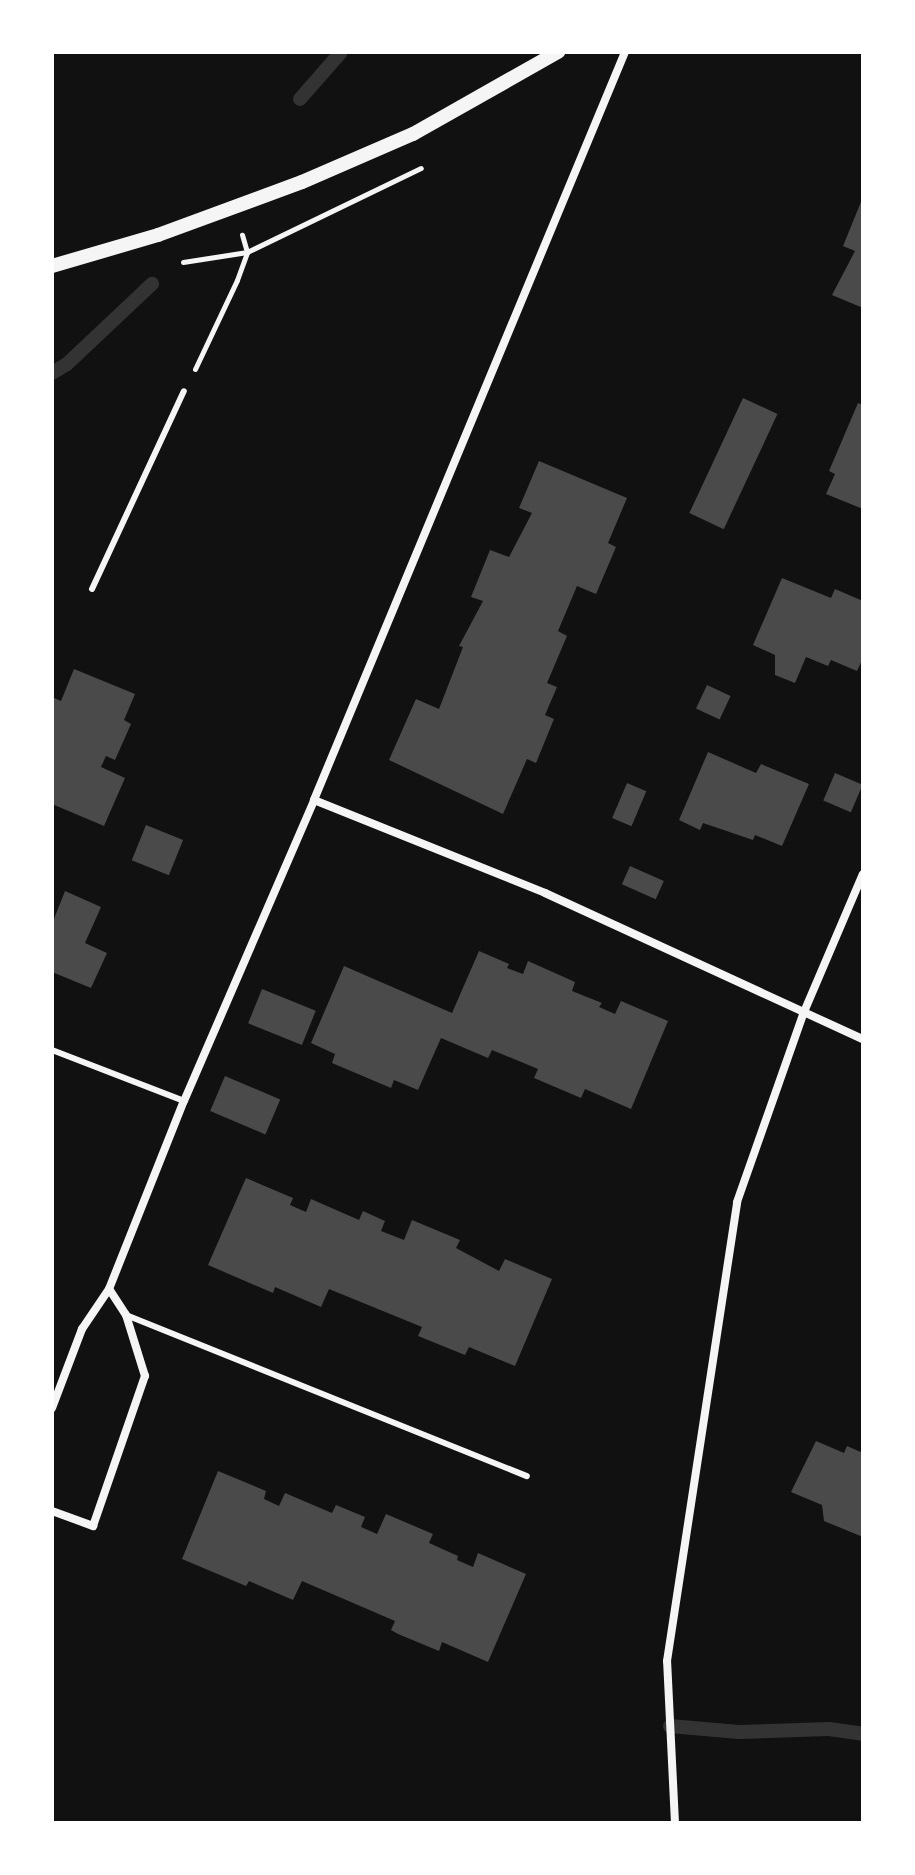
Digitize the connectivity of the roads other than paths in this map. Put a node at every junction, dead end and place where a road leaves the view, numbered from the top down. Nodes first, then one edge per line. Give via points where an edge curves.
1 (558, 52) edge
2 (625, 52) edge
3 (52, 266) edge
4 (184, 391) road end
5 (92, 589) dead end
6 (314, 800) junction
7 (863, 874) edge
8 (804, 1012) junction
9 (863, 1039) edge
10 (52, 1050) edge
11 (184, 1101) junction
12 (109, 1289) junction
13 (126, 1315) junction
14 (52, 1408) edge
15 (527, 1476) dead end
16 (52, 1511) edge
17 (675, 1823) edge

1 - 3 street via 413,134 302,182 158,235
2 - 6 street
4 - 5 lane
6 - 8 street via 545,893
6 - 11 street
7 - 8 street
8 - 9 street
8 - 17 street via 737,1202 667,1661
10 - 11 lane
11 - 12 street
12 - 13 street
12 - 14 street via 82,1329
13 - 15 lane
13 - 16 street via 145,1376 93,1526

